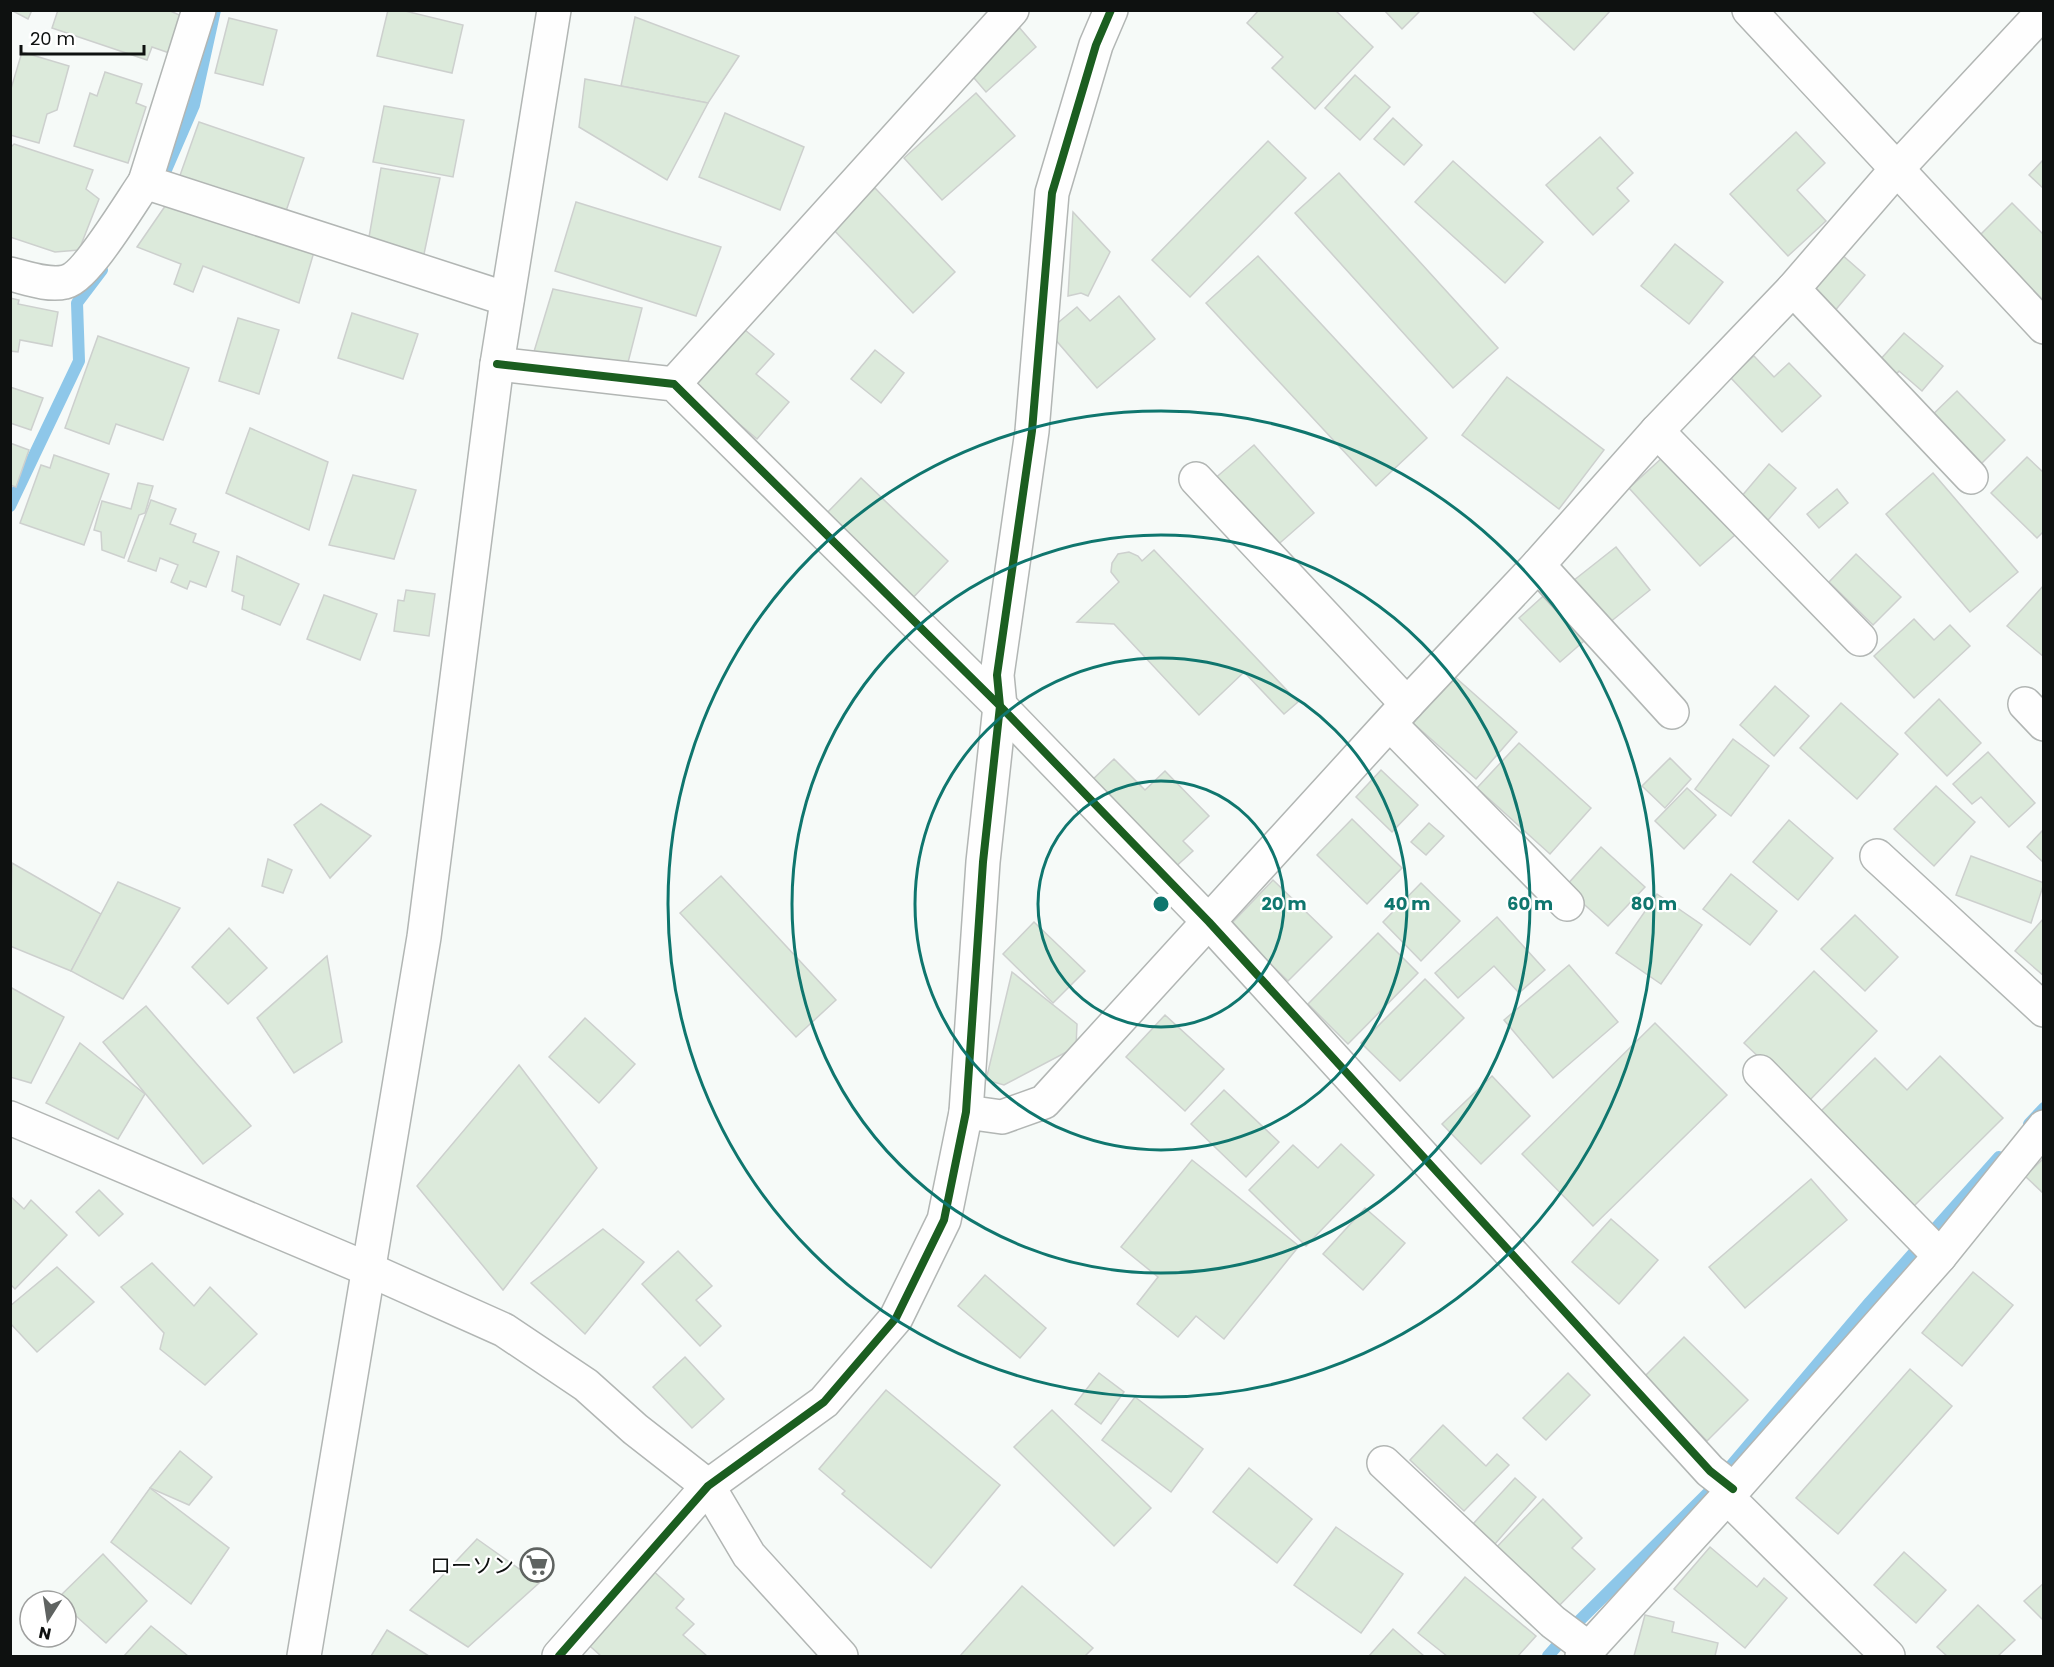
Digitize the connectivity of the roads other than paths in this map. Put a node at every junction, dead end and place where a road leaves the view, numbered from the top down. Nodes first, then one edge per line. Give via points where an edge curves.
1 (199, 10) edge
2 (554, 10) edge
3 (1012, 10) edge
4 (1111, 10) edge
5 (1749, 10) edge
6 (2043, 12) edge
7 (1895, 171) junction
8 (155, 185) junction
9 (10, 274) edge
10 (1793, 289) junction
11 (507, 299) junction
12 (2043, 327) edge
13 (497, 364) junction
14 (674, 384) junction
15 (1657, 431) junction
16 (1971, 477) dead end
17 (1196, 479) dead end
18 (1538, 565) junction
19 (1860, 639) dead end
20 (1000, 706) junction
21 (1672, 712) dead end
22 (1399, 714) junction
23 (1877, 856) dead end
24 (1567, 904) dead end
25 (1209, 922) junction
26 (2043, 1010) edge
27 (1760, 1072) dead end
28 (966, 1112) junction
29 (10, 1118) edge
30 (2043, 1126) edge
31 (1939, 1255) junction
32 (370, 1270) junction
33 (1384, 1463) dead end
34 (708, 1486) junction
35 (1723, 1486) junction
36 (1575, 1642) edge
37 (304, 1656) edge
38 (559, 1656) edge
39 (841, 1656) edge
40 (1888, 1656) edge

1 - 8 street
2 - 11 street
3 - 14 street
4 - 20 street via 1096,45 1052,193 1032,431 997,675
5 - 7 street
6 - 7 street
7 - 10 street
7 - 12 street
8 - 9 street via 83,271 66,282 44,282
8 - 11 street
10 - 15 street
10 - 16 street
11 - 13 street
13 - 14 street
13 - 32 street via 424,937
14 - 20 street
15 - 18 street
15 - 19 street
17 - 22 street
18 - 21 street
18 - 22 street
20 - 25 street
20 - 28 street via 982,862
22 - 24 street
22 - 25 street
23 - 26 street
25 - 28 street via 1044,1102 1002,1117
25 - 35 street
27 - 31 street
28 - 34 street via 944,1220 896,1318 824,1402
29 - 32 street
30 - 31 street
31 - 35 street
32 - 34 street via 504,1330 586,1385
32 - 37 street
33 - 36 street
34 - 38 street
34 - 39 street via 749,1555
35 - 36 street
35 - 40 street

